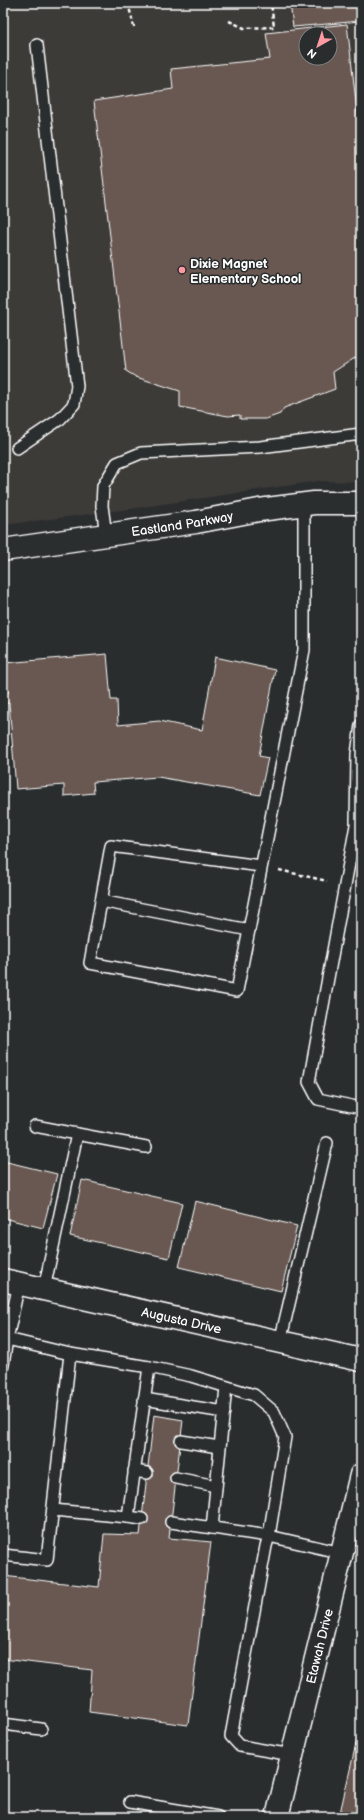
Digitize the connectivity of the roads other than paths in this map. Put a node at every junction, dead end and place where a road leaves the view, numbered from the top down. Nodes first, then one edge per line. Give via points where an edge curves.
1 (36, 45) dead end
2 (361, 434) edge
3 (17, 448) dead end
4 (361, 503) edge
5 (304, 504) junction
6 (106, 535) junction
7 (3, 550) edge
8 (361, 725) edge
9 (358, 794) edge
10 (261, 866) junction
11 (101, 901) junction
12 (249, 930) junction
13 (361, 1108) edge
14 (35, 1126) dead end
15 (78, 1134) junction
16 (327, 1143) dead end
17 (146, 1147) dead end
18 (11, 1282) edge
19 (44, 1289) junction
20 (5, 1339) edge
21 (280, 1342) junction
22 (70, 1354) junction
23 (361, 1360) edge
24 (3, 1365) edge
25 (149, 1367) junction
26 (226, 1387) junction
27 (144, 1399) junction
28 (224, 1412) junction
29 (181, 1441) dead end
30 (220, 1447) junction
31 (134, 1471) junction
32 (147, 1473) dead end
33 (361, 1475) edge
34 (176, 1478) dead end
35 (216, 1486) junction
36 (53, 1510) junction
37 (128, 1517) junction
38 (142, 1519) dead end
39 (171, 1522) dead end
40 (212, 1528) junction
41 (269, 1536) junction
42 (342, 1553) junction
43 (3, 1555) edge
44 (3, 1724) edge
45 (41, 1729) dead end
46 (292, 1755) junction
47 (130, 1802) dead end
48 (218, 1817) edge
49 (277, 1817) edge

1 - 3 lane via 77,386 74,404 60,419
2 - 6 lane via 260,447 141,453 117,463 103,486 102,506
4 - 5 street, Eastland Parkway
5 - 6 street, Eastland Parkway
5 - 10 lane via 304,650
6 - 7 street, Eastland Parkway
8 - 9 lane via 357,754
9 - 13 lane via 356,825 309,1082 318,1099
10 - 11 lane via 111,846
10 - 12 lane
11 - 12 lane
11 - 12 lane via 90,963 237,991
14 - 15 lane
15 - 17 lane
15 - 19 lane
16 - 21 lane
18 - 19 street, Augusta Drive
18 - 20 lane
19 - 21 street, Augusta Drive
20 - 22 lane
20 - 24 lane
21 - 23 street, Augusta Drive
22 - 25 lane
22 - 36 lane
25 - 26 lane
25 - 27 lane
26 - 28 lane
26 - 41 lane via 254,1395 274,1412 285,1437
27 - 28 lane
27 - 31 lane via 145,1435
28 - 30 lane
29 - 30 lane
30 - 35 lane
31 - 32 lane
31 - 37 lane
33 - 42 street, Etawah Drive
34 - 35 lane
35 - 40 lane
36 - 37 lane
36 - 43 lane via 47,1560
37 - 38 lane
39 - 40 lane
40 - 41 lane
41 - 42 lane
41 - 46 lane via 231,1736 240,1746
42 - 46 street, Etawah Drive
44 - 45 lane
46 - 49 street, Etawah Drive
47 - 48 lane

